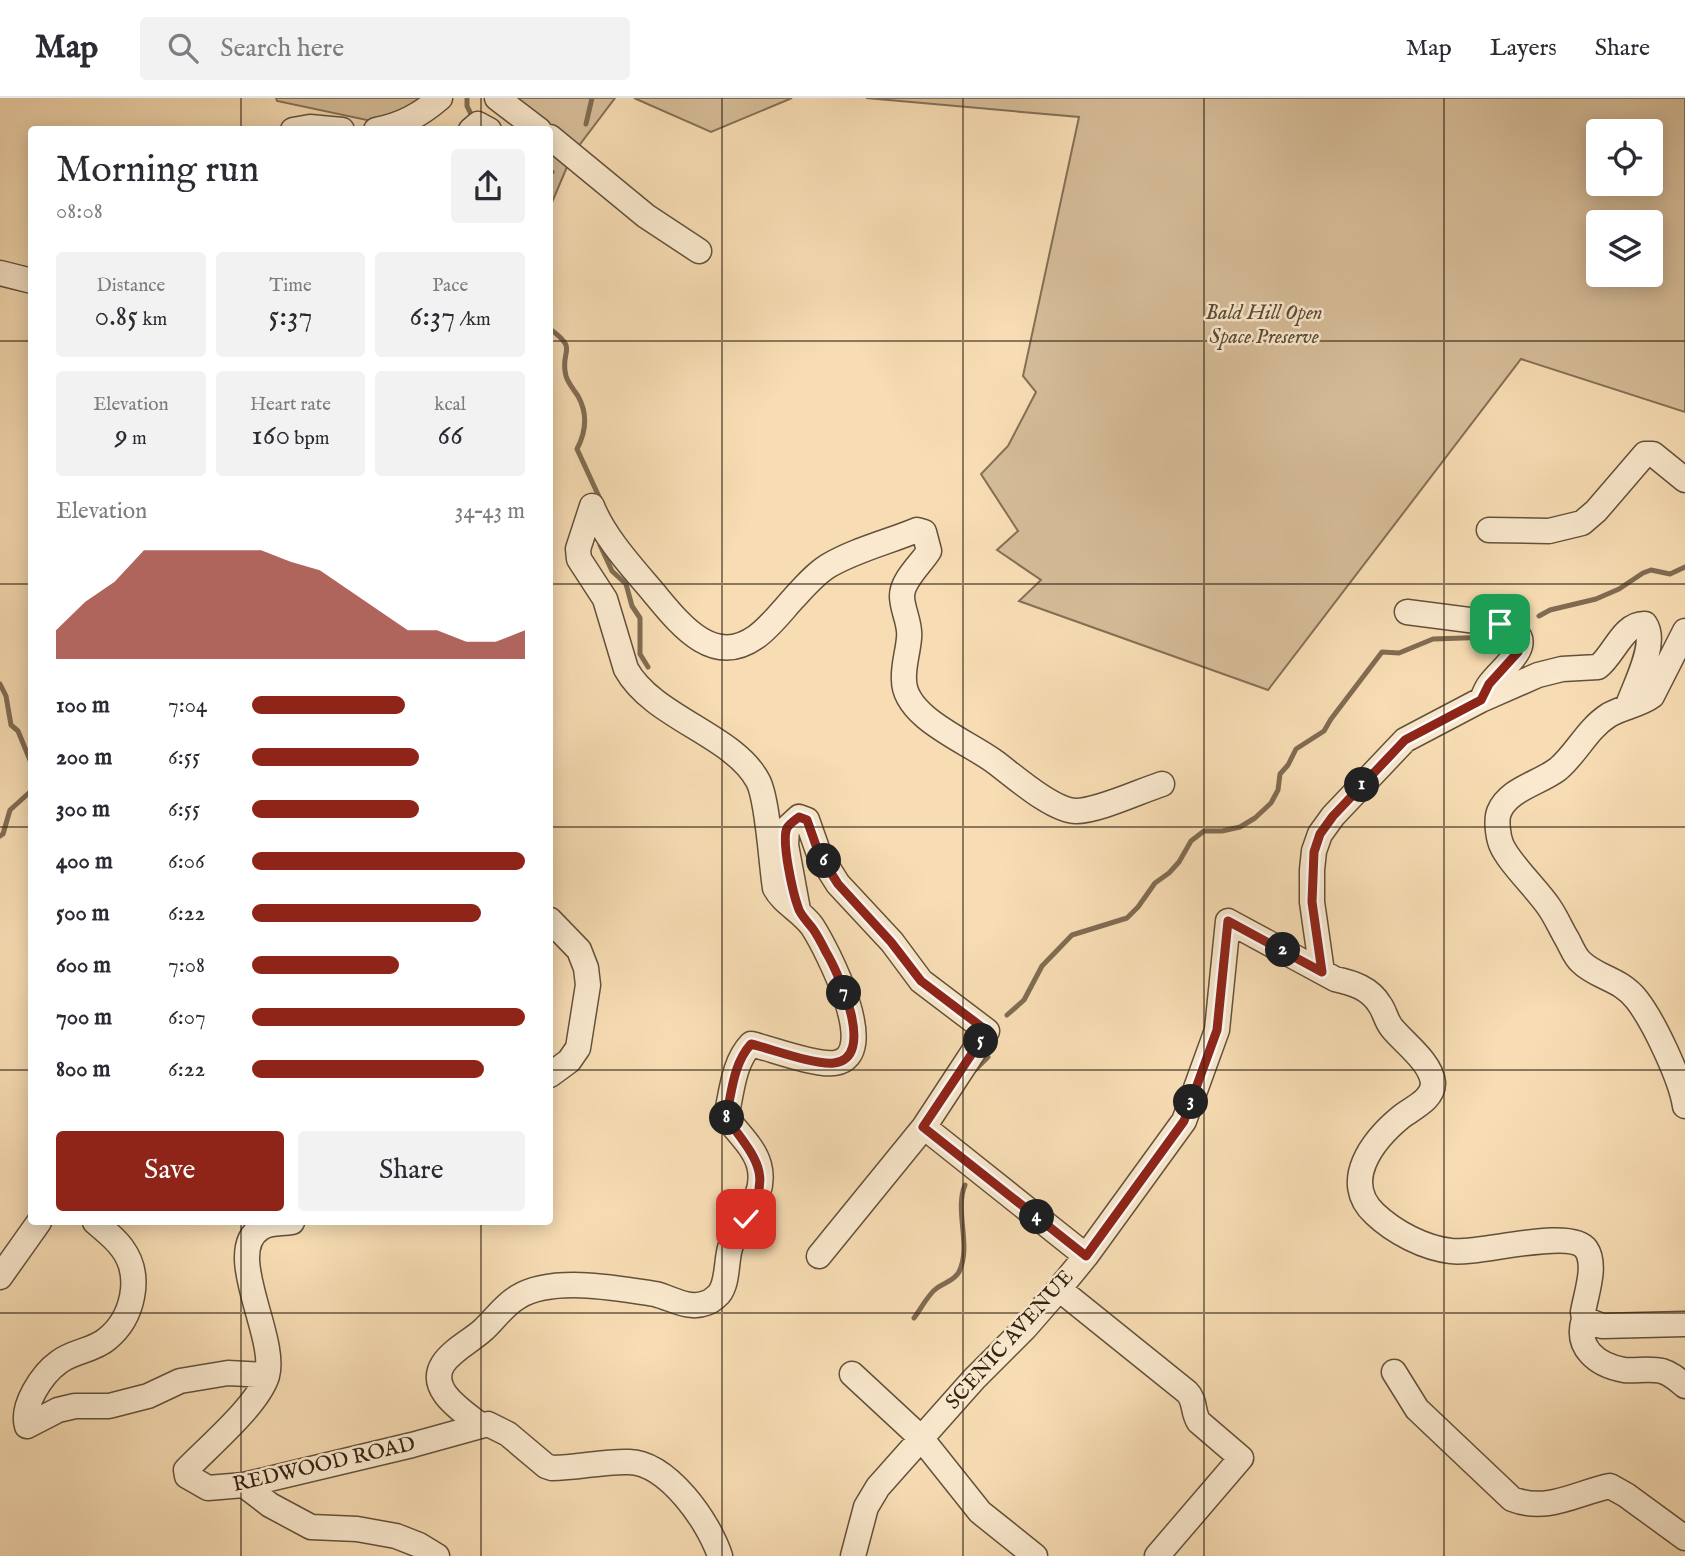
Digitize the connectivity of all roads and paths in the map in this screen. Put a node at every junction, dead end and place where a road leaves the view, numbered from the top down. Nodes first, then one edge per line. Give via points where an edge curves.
1 (440, 98) edge
2 (497, 98) edge
3 (397, 126) edge
4 (535, 126) edge
5 (553, 139) edge
6 (699, 251) dead end
7 (0, 273) edge
8 (28, 280) edge
9 (1685, 480) edge
10 (1489, 530) dead end
11 (1408, 612) dead end
12 (1685, 631) edge
13 (1481, 700) junction
14 (1628, 705) junction
15 (1163, 784) dead end
16 (798, 910) junction
17 (553, 923) edge
18 (1322, 972) junction
19 (553, 1073) edge
20 (1685, 1106) edge
21 (923, 1127) junction
22 (37, 1225) edge
23 (98, 1225) edge
24 (268, 1225) edge
25 (819, 1256) dead end
26 (1086, 1256) junction
27 (0, 1278) edge
28 (1059, 1289) junction
29 (1584, 1319) junction
30 (1685, 1324) edge
31 (1394, 1372) dead end
32 (852, 1374) dead end
33 (267, 1375) junction
34 (1685, 1386) edge
35 (481, 1426) junction
36 (921, 1438) junction
37 (244, 1485) junction
38 (1685, 1538) edge
39 (437, 1556) edge
40 (720, 1556) edge
41 (853, 1556) edge
42 (1035, 1556) edge
43 (1157, 1556) edge

1 - 3 street
2 - 4 street
5 - 6 street via 646,216
7 - 8 street
9 - 10 street via 1653,454 1645,454 1583,523 1549,531
11 - 13 street via 1500,624 1519,634 1518,652
12 - 14 street via 1652,696
13 - 14 street via 1562,668 1598,667 1640,623 1648,627 1649,645
13 - 18 street via 1405,740 1320,834 1313,861 1312,902
14 - 20 street via 1589,732 1558,768 1507,802 1499,813 1498,827 1501,844 1549,907 1580,962 1611,978 1639,1002
15 - 16 street via 1088,809 1065,809 917,710 905,687 910,634 902,597 903,588 929,551 924,532 916,530 828,566 758,636 724,648 689,632 613,544 592,506 579,559 604,599 626,669 661,705 750,768 760,783 775,888
16 - 21 street via 786,845 787,828 799,817 807,820 819,854 838,884 921,981 987,1031
16 - 35 street via 817,936 841,985 855,1045 845,1060 831,1064 751,1044 738,1062 726,1117 759,1166 759,1191 731,1246 720,1293 697,1307 658,1295 568,1285 538,1288 518,1297 440,1370 438,1383 444,1394
17 - 19 street via 579,950 588,985 578,1048
18 - 26 street, SCENIC AVENUE via 1228,921 1217,1030 1184,1121
18 - 29 street, SCENIC AVENUE via 1368,991 1433,1081 1428,1097 1401,1117 1364,1162 1359,1181 1366,1206 1407,1236 1451,1252 1528,1242 1580,1244 1590,1261
21 - 25 street
21 - 26 street
22 - 27 street
23 - 33 street via 130,1262 129,1311 107,1340 59,1361 49,1371 26,1406 27,1426 58,1410 109,1406 148,1396 180,1381 228,1373
24 - 33 street via 258,1229 247,1248 250,1290 268,1346
26 - 28 street, SCENIC AVENUE
28 - 36 street, SCENIC AVENUE
28 - 43 street via 1192,1396 1199,1422 1241,1458
29 - 30 street via 1602,1326
29 - 34 street via 1582,1342 1602,1362 1626,1370 1662,1371
31 - 38 street via 1418,1409 1512,1499 1558,1503 1610,1486
32 - 36 street
33 - 37 street, REDWOOD ROAD via 257,1395 186,1470 187,1476 208,1488
35 - 37 street, REDWOOD ROAD
35 - 40 street via 496,1426 552,1468 627,1462 648,1466 687,1499
36 - 41 street, SCENIC AVENUE via 866,1507
36 - 42 street via 980,1512
37 - 39 street via 311,1527 396,1536

